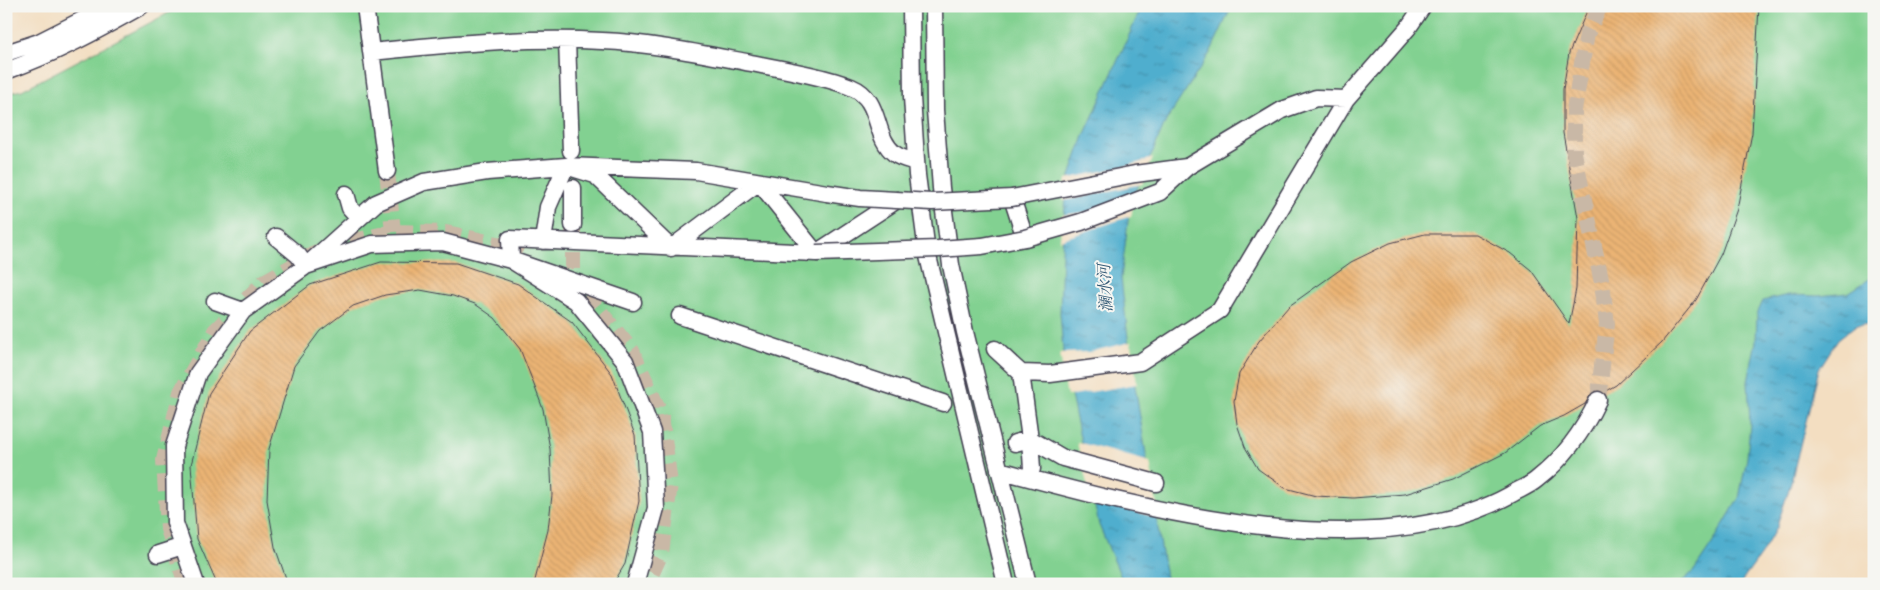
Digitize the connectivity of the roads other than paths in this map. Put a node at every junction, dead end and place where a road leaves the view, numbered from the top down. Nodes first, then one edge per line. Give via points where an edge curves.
1 (110, 6) edge
2 (141, 6) edge
3 (365, 6) edge
4 (911, 6) edge
5 (934, 6) edge
6 (1423, 6) edge
7 (567, 40) junction
8 (371, 52) junction
9 (6, 53) edge
10 (6, 71) edge
11 (1346, 99) junction
12 (568, 158) junction
13 (916, 162) junction
14 (1187, 167) junction
15 (387, 171) tunnel mouth
16 (759, 182) junction
17 (572, 188) dead end
18 (346, 194) dead end
19 (1012, 198) junction
20 (897, 200) junction
21 (360, 218) junction
22 (573, 225) tunnel mouth
23 (276, 237) dead end
24 (1025, 238) junction
25 (543, 241) junction
26 (672, 248) junction
27 (816, 253) junction
28 (511, 260) junction
29 (306, 266) junction
30 (215, 301) dead end
31 (633, 302) dead end
32 (243, 311) junction
33 (680, 316) dead end
34 (995, 349) dead end
35 (1021, 373) junction
36 (1598, 400) tunnel mouth
37 (943, 403) dead end
38 (1022, 441) junction
39 (1032, 469) dead end
40 (999, 470) junction
41 (1156, 483) dead end
42 (183, 546) junction
43 (158, 554) dead end
44 (196, 584) edge
45 (635, 584) edge
46 (1006, 584) edge
47 (1028, 584) edge

1 - 9 street via 39,42
2 - 10 street via 87,37 39,60
3 - 8 street
4 - 13 street
5 - 40 street via 941,188 951,265
6 - 11 street
7 - 8 street via 452,43
7 - 12 street
7 - 13 street via 603,41 705,54 850,87 864,94 870,102 887,145 896,155
8 - 15 street
11 - 14 street via 1316,98 1282,110
11 - 35 street via 1220,310 1140,362 1050,374
12 - 16 street via 696,171
12 - 21 street via 424,182 376,203
12 - 25 street via 548,207
12 - 26 street via 595,175
13 - 46 street via 929,262
14 - 19 street, bridge
14 - 24 street, bridge via 1160,192 1081,222
16 - 20 street, bridge
16 - 26 street
16 - 27 street
17 - 22 street
18 - 21 street via 350,208
19 - 20 street, bridge via 932,202
19 - 24 street
20 - 27 street, bridge
21 - 29 street
23 - 29 street
24 - 27 street, bridge via 938,250
25 - 26 street
25 - 28 street via 510,239
26 - 27 street
28 - 29 street via 442,242 399,243 372,244
28 - 31 street
28 - 45 street via 576,301 624,361 652,432 656,508
29 - 32 street
30 - 32 street
32 - 42 street via 198,373 174,446 175,522
33 - 37 street
34 - 35 street
35 - 38 street
36 - 40 street via 1571,446 1536,480 1487,507 1435,522 1385,529 1267,526 1161,510
38 - 39 street
38 - 41 street via 1063,458
40 - 47 street
42 - 43 street
42 - 44 street

